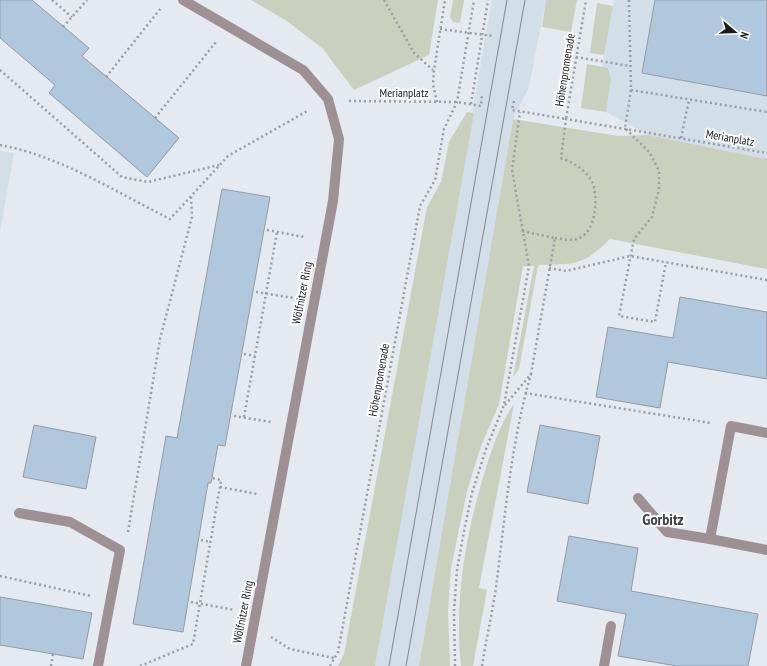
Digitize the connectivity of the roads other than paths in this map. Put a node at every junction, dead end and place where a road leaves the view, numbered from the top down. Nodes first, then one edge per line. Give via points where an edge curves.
1 (182, 0) edge
2 (767, 433) edge
3 (638, 498) dead end
4 (20, 513) dead end
5 (710, 539) junction
6 (767, 550) edge
7 (611, 626) dead end
8 (98, 666) edge
9 (246, 666) edge
10 (604, 666) edge

1 - 9 street, Wölfnitzer Ring via 303,70 328,100 339,139 333,201
2 - 5 street via 731,426
3 - 5 street via 667,532
4 - 8 street via 70,522 120,550
5 - 6 street
7 - 10 street

